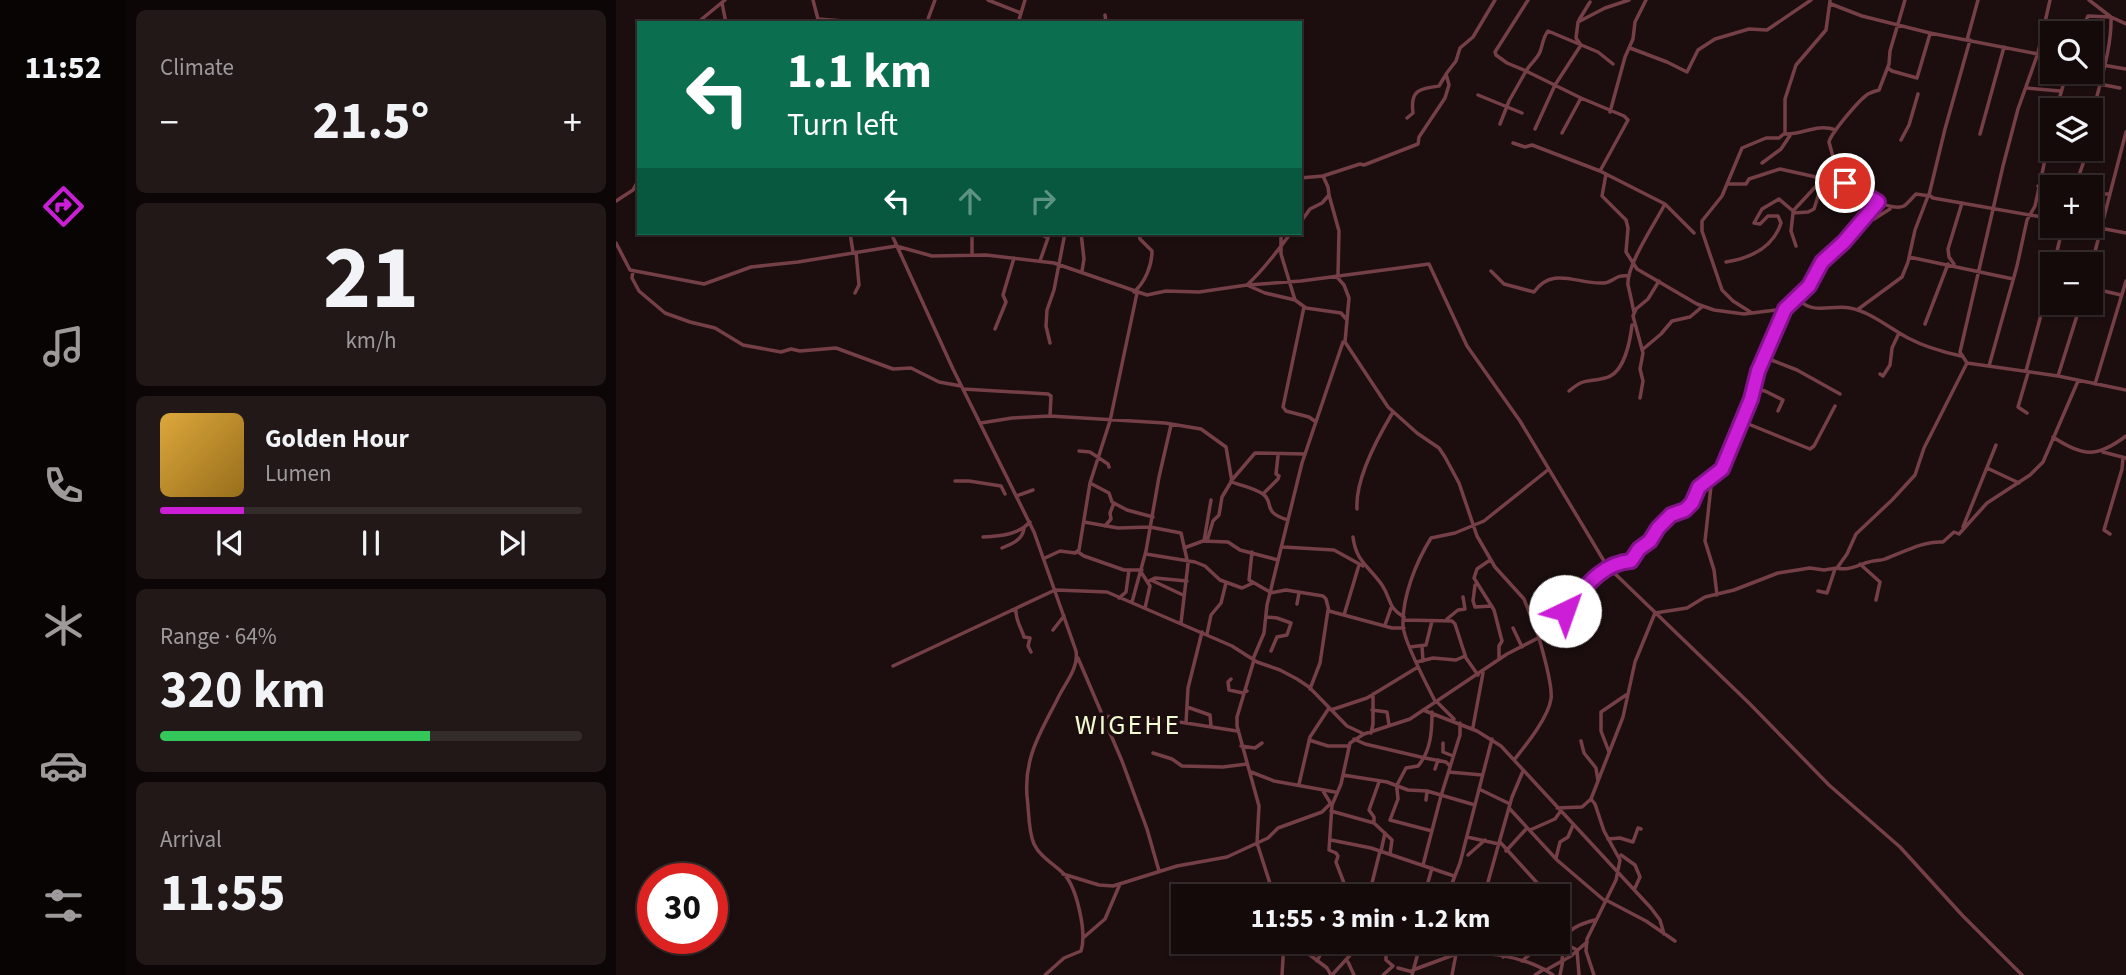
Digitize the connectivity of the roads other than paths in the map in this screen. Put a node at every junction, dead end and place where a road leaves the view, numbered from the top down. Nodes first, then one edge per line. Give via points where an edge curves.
1 (813, 0) edge
2 (935, 0) edge
3 (988, 0) edge
4 (1025, 0) edge
5 (1494, 0) edge
6 (1528, 0) edge
7 (1629, 0) edge
8 (1646, 0) edge
9 (1811, 0) edge
10 (1830, 0) edge
11 (1905, 0) edge
12 (1978, 0) edge
13 (2050, 0) edge
14 (2089, 0) edge
15 (724, 1) edge
16 (1590, 2) edge
17 (1021, 13) junction
18 (1105, 15) dead end
19 (2111, 18) junction
20 (929, 19) dead end
21 (699, 21) edge
22 (726, 21) edge
23 (818, 21) edge
24 (1019, 21) edge
25 (1106, 21) edge
26 (2086, 21) edge
27 (1578, 22) junction
28 (2126, 24) edge
29 (1899, 25) junction
30 (1930, 33) junction
31 (1969, 40) junction
32 (1581, 45) junction
33 (2004, 47) junction
34 (1630, 48) junction
35 (2038, 53) junction
36 (1613, 64) dead end
37 (2103, 65) joint
38 (1888, 68) junction
39 (2126, 69) edge
40 (1526, 71) junction
41 (1446, 74) junction
42 (2063, 84) edge
43 (2099, 84) joint
44 (1555, 85) junction
45 (2027, 88) junction
46 (2120, 88) dead end
47 (2061, 92) junction
48 (1478, 94) dead end
49 (1918, 94) dead end
50 (2059, 98) edge
51 (2096, 98) edge
52 (1581, 99) junction
53 (1507, 107) junction
54 (1610, 112) junction
55 (1522, 113) dead end
56 (1407, 118) dead end
57 (1500, 124) dead end
58 (1535, 129) dead end
59 (1836, 130) junction
60 (2126, 132) edge
61 (1562, 133) dead end
62 (1784, 134) junction
63 (1791, 134) junction
64 (1980, 134) dead end
65 (1901, 139) dead end
66 (1513, 142) dead end
67 (2043, 161) edge
68 (1762, 163) dead end
69 (1600, 171) junction
70 (1606, 174) junction
71 (1323, 176) junction
72 (1302, 177) edge
73 (1826, 180) junction
74 (637, 183) edge
75 (1845, 183) junction
76 (1727, 184) junction
77 (2037, 186) junction
78 (2040, 186) edge
79 (1328, 194) junction
80 (2103, 194) edge
81 (2109, 194) junction
82 (1929, 196) junction
83 (616, 201) edge
84 (1878, 202) junction
85 (1962, 203) junction
86 (1665, 204) junction
87 (1995, 207) junction
88 (1891, 208) junction
89 (2030, 214) junction
90 (2040, 216) edge
91 (1302, 220) edge
92 (2103, 220) edge
93 (1862, 221) junction
94 (2103, 229) edge
95 (1694, 233) dead end
96 (2126, 233) edge
97 (851, 235) edge
98 (892, 235) edge
99 (972, 235) edge
100 (1042, 235) edge
101 (1064, 235) edge
102 (1082, 235) edge
103 (1139, 235) edge
104 (1281, 235) edge
105 (1290, 235) edge
106 (616, 243) edge
107 (1282, 245) junction
108 (896, 246) junction
109 (1796, 246) dead end
110 (855, 252) junction
111 (972, 255) junction
112 (1909, 257) junction
113 (1014, 258) junction
114 (1040, 261) junction
115 (1726, 262) dead end
116 (1057, 263) junction
117 (620, 264) dead end
118 (1633, 264) junction
119 (1948, 264) junction
120 (626, 266) junction
121 (1956, 266) junction
122 (633, 271) junction
123 (1082, 271) junction
124 (1491, 271) dead end
125 (1978, 271) junction
126 (1337, 276) junction
127 (1629, 276) junction
128 (2013, 279) junction
129 (1659, 281) junction
130 (2126, 281) edge
131 (1289, 282) junction
132 (1247, 285) junction
133 (2103, 291) edge
134 (1135, 292) junction
135 (855, 293) dead end
136 (2121, 295) junction
137 (1798, 298) junction
138 (1295, 300) junction
139 (1703, 306) junction
140 (1304, 307) junction
141 (1785, 309) junction
142 (1857, 310) junction
143 (1634, 312) junction
144 (1752, 313) junction
145 (2042, 315) edge
146 (2077, 315) edge
147 (1347, 320) junction
148 (1633, 320) junction
149 (1925, 324) dead end
150 (995, 329) dead end
151 (1899, 333) junction
152 (1344, 340) junction
153 (1050, 343) dead end
154 (1642, 350) junction
155 (1961, 356) junction
156 (1764, 357) junction
157 (1967, 363) junction
158 (1989, 366) junction
159 (2027, 372) junction
160 (1880, 373) dead end
161 (2058, 376) junction
162 (2078, 381) junction
163 (2095, 384) junction
164 (962, 388) junction
165 (1754, 389) junction
166 (2126, 390) edge
167 (1569, 391) dead end
168 (1840, 394) dead end
169 (1640, 398) dead end
170 (1835, 406) dead end
171 (1778, 411) dead end
172 (1393, 412) junction
173 (2027, 413) dead end
174 (1051, 416) junction
175 (1110, 421) junction
176 (1741, 421) junction
177 (1316, 422) junction
178 (980, 424) junction
179 (1171, 425) junction
180 (2126, 436) edge
181 (2053, 437) junction
182 (1996, 445) dead end
183 (1079, 451) dead end
184 (2101, 452) junction
185 (1306, 454) junction
186 (1278, 455) junction
187 (1099, 458) junction
188 (2124, 458) edge
189 (1109, 467) dead end
190 (1987, 468) junction
191 (1549, 469) junction
192 (1712, 477) junction
193 (955, 481) dead end
194 (1231, 481) junction
195 (1090, 483) junction
196 (2019, 483) junction
197 (1033, 490) dead end
198 (1015, 494) junction
199 (1263, 494) junction
200 (1212, 500) dead end
201 (1114, 503) junction
202 (1357, 509) dead end
203 (1153, 517) junction
204 (1288, 520) junction
205 (1030, 522) junction
206 (1084, 522) junction
207 (1105, 526) junction
208 (1150, 527) junction
209 (1473, 527) junction
210 (1024, 529) junction
211 (1963, 529) junction
212 (2110, 534) dead end
213 (983, 537) dead end
214 (1353, 537) dead end
215 (1205, 541) junction
216 (1283, 547) junction
217 (1002, 548) dead end
218 (1183, 548) junction
219 (1078, 552) junction
220 (1252, 552) junction
221 (1146, 554) junction
222 (1045, 558) junction
223 (1186, 560) junction
224 (1278, 560) junction
225 (1490, 560) junction
226 (1359, 565) junction
227 (1860, 565) junction
228 (1607, 566) junction
229 (1365, 567) junction
230 (1836, 568) junction
231 (1129, 570) junction
232 (1142, 571) junction
233 (1150, 581) junction
234 (1187, 582) junction
235 (1226, 583) junction
236 (1253, 583) junction
237 (1475, 583) junction
238 (1056, 590) junction
239 (1818, 591) dead end
240 (1270, 592) junction
241 (1299, 593) junction
242 (1717, 594) junction
243 (1184, 596) junction
244 (1119, 597) junction
245 (1463, 597) dead end
246 (1875, 600) dead end
247 (1132, 602) junction
248 (1297, 604) dead end
249 (1492, 606) junction
250 (1145, 608) junction
251 (1391, 608) junction
252 (1011, 610) junction
253 (1328, 610) junction
254 (1655, 613) junction
255 (1064, 615) junction
256 (1344, 615) junction
257 (1266, 617) junction
258 (1404, 619) junction
259 (1446, 620) junction
260 (1432, 621) junction
261 (1181, 623) junction
262 (1383, 626) junction
263 (1404, 628) junction
264 (1513, 628) dead end
265 (1053, 630) dead end
266 (1202, 632) junction
267 (1207, 634) junction
268 (1539, 638) junction
269 (1422, 646) junction
270 (1410, 647) junction
271 (1522, 647) junction
272 (1271, 651) dead end
273 (1031, 652) dead end
274 (1077, 656) junction
275 (1465, 656) junction
276 (1253, 660) junction
277 (1499, 660) junction
278 (1423, 661) junction
279 (1418, 665) junction
280 (893, 666) dead end
281 (1483, 671) junction
282 (1478, 675) junction
283 (1231, 679) dead end
284 (1310, 689) junction
285 (1247, 691) junction
286 (1373, 694) junction
287 (1627, 694) junction
288 (1436, 701) junction
289 (1187, 707) junction
290 (1330, 709) junction
291 (1372, 710) junction
292 (1423, 710) junction
293 (1432, 712) junction
294 (1102, 716) junction
295 (1458, 722) junction
296 (1186, 723) junction
297 (1211, 726) junction
298 (1389, 726) junction
299 (1467, 726) junction
300 (1473, 729) junction
301 (1237, 732) junction
302 (1460, 732) junction
303 (1371, 733) junction
304 (1365, 734) junction
305 (1354, 739) junction
306 (1492, 739) junction
307 (1309, 740) junction
308 (1581, 741) dead end
309 (1262, 743) dead end
310 (1443, 743) dead end
311 (1241, 746) junction
312 (1349, 747) junction
313 (1153, 753) dead end
314 (1610, 754) junction
315 (1453, 756) junction
316 (1425, 758) junction
317 (1437, 760) junction
318 (1514, 760) junction
319 (1247, 764) junction
320 (1435, 769) dead end
321 (1450, 769) junction
322 (1250, 771) junction
323 (1524, 771) junction
324 (1343, 775) junction
325 (1482, 775) junction
326 (1598, 781) junction
327 (1380, 783) junction
328 (1299, 784) junction
329 (1396, 787) junction
330 (1479, 789) junction
331 (1323, 791) junction
332 (1427, 791) junction
333 (1336, 792) junction
334 (1441, 796) junction
335 (1591, 799) junction
336 (1426, 800) dead end
337 (1331, 804) junction
338 (1475, 805) junction
339 (1510, 806) junction
340 (1559, 810) junction
341 (1331, 811) junction
342 (1374, 823) junction
343 (1573, 824) junction
344 (1641, 828) dead end
345 (1528, 829) junction
346 (1432, 831) junction
347 (1385, 832) junction
348 (1467, 836) junction
349 (1608, 839) junction
350 (1331, 840) junction
351 (1485, 840) junction
352 (1257, 843) junction
353 (1500, 843) junction
354 (1381, 851) junction
355 (1506, 851) junction
356 (1390, 854) junction
357 (1468, 855) dead end
358 (1621, 855) dead end
359 (1556, 858) junction
360 (1423, 865) junction
361 (1432, 868) junction
362 (1159, 872) junction
363 (1063, 874) junction
364 (1618, 874) junction
365 (1454, 876) junction
366 (1121, 884) junction
367 (1271, 884) edge
368 (1345, 884) edge
369 (1371, 884) edge
370 (1427, 884) edge
371 (1451, 884) edge
372 (1488, 884) edge
373 (1538, 884) edge
374 (1634, 889) junction
375 (1606, 900) junction
376 (1595, 920) junction
377 (1570, 932) edge
378 (1664, 934) junction
379 (1083, 938) junction
380 (1587, 942) junction
381 (1675, 942) dead end
382 (1570, 944) edge
383 (1577, 950) junction
384 (1283, 954) edge
385 (1309, 954) edge
386 (1321, 954) edge
387 (1351, 954) edge
388 (1386, 954) edge
389 (1418, 954) edge
390 (1456, 954) edge
391 (1458, 954) edge
392 (1469, 954) edge
393 (1504, 954) edge
394 (1530, 954) edge
395 (1563, 954) edge
396 (1503, 957) junction
397 (1562, 960) junction
398 (1317, 961) junction
399 (1522, 961) junction
400 (1348, 962) dead end
401 (1398, 968) dead end
402 (1545, 970) junction
403 (1413, 973) edge
404 (1045, 975) edge
405 (1282, 975) edge
406 (1332, 975) edge
407 (1354, 975) edge
408 (1383, 975) edge
409 (1452, 975) edge
410 (1535, 975) edge
411 (1553, 975) edge
412 (1560, 975) edge
413 (1579, 975) edge
414 (1594, 975) edge
415 (2022, 975) edge

1 - 23 street
2 - 20 street
3 - 17 street
4 - 17 street
5 - 41 street
6 - 40 street via 1494,52
7 - 27 street
8 - 34 street
9 - 34 street via 1767,30 1749,29 1715,39 1699,50 1687,72
10 - 29 street via 1833,7
10 - 62 street via 1826,30 1794,69 1785,99
11 - 29 street
12 - 31 street
13 - 35 street
14 - 19 street
15 - 21 street
15 - 22 street
16 - 27 street
17 - 24 street
18 - 25 street
19 - 26 street via 2088,16
19 - 28 street
19 - 37 street via 2112,38
27 - 32 street via 1576,38
29 - 30 street
29 - 38 street
30 - 31 street
30 - 38 street via 1918,77
31 - 33 street
31 - 82 street
32 - 36 street
32 - 40 street via 1547,31
32 - 44 street
33 - 35 street
33 - 64 street
34 - 54 street
35 - 45 street
37 - 39 street
38 - 59 street via 1879,90 1868,94
40 - 44 street
40 - 53 street
41 - 56 street via 1439,86 1419,90 1413,113
41 - 71 street via 1449,85 1444,98 1418,144
42 - 47 street
43 - 46 street
43 - 51 street
44 - 52 street
44 - 58 street
45 - 47 street
45 - 87 street
47 - 50 street
48 - 53 street
49 - 65 street
52 - 54 street
52 - 61 street
53 - 55 street
53 - 57 street
54 - 69 street via 1628,120
59 - 63 street via 1818,126
59 - 75 street via 1829,142 1838,178
60 - 81 street
62 - 63 street
62 - 76 street via 1742,148
63 - 68 street via 1781,149
66 - 69 street
67 - 77 street
69 - 70 street
70 - 86 street
70 - 118 street via 1602,196 1626,220 1626,252
71 - 72 street
71 - 79 street
73 - 75 street
73 - 76 street via 1778,169 1746,184
73 - 109 street via 1814,209 1793,213 1791,231
73 - 115 street via 1793,211 1779,199 1762,209 1754,223 1778,216 1782,223 1778,233 1762,251
74 - 83 street
75 - 84 street
76 - 144 street via 1703,219 1702,231 1722,290
77 - 78 street
77 - 89 street
79 - 91 street
79 - 126 street via 1339,228
80 - 81 street
81 - 92 street
82 - 85 street
82 - 88 street via 1916,194 1903,206
82 - 112 street
84 - 88 street
84 - 93 street
85 - 87 street
85 - 121 street via 1947,252
86 - 95 street
86 - 118 street
87 - 89 street
87 - 125 street
88 - 93 street
89 - 90 street
89 - 128 street
93 - 137 street via 1821,263
94 - 96 street
97 - 110 street
98 - 108 street
99 - 111 street
100 - 114 street via 1048,238
101 - 116 street
102 - 123 street
103 - 134 street via 1152,251 1152,259
104 - 107 street
105 - 107 street
106 - 120 street
107 - 131 street
107 - 132 street
108 - 110 street
108 - 111 street via 932,256
108 - 164 street
110 - 122 street via 751,267 704,284
110 - 135 street via 859,286
111 - 113 street
112 - 119 street
112 - 142 street via 1902,277
113 - 114 street
113 - 150 street via 1003,295 1006,302
114 - 116 street
116 - 123 street
116 - 153 street via 1046,315
117 - 120 street
118 - 127 street
118 - 129 street
119 - 121 street
119 - 149 street
120 - 122 street
121 - 125 street
122 - 164 street via 639,290 666,313 715,328 743,345 781,352 835,348 893,369 911,368
123 - 134 street
124 - 127 street via 1504,284 1534,292 1540,283 1556,277 1602,284 1620,275
125 - 128 street
125 - 155 street
126 - 131 street
126 - 147 street via 1349,296
126 - 191 street via 1429,264 1467,346
127 - 143 street
128 - 158 street
129 - 139 street
129 - 143 street
130 - 136 street
131 - 132 street
131 - 138 street
132 - 134 street via 1199,292
132 - 138 street
133 - 136 street
134 - 175 street
136 - 163 street
137 - 141 street
137 - 142 street via 1815,308
138 - 140 street
139 - 144 street
139 - 154 street via 1668,325
140 - 147 street via 1339,312
140 - 177 street via 1283,409
141 - 144 street
141 - 156 street
142 - 151 street
143 - 148 street
145 - 159 street
146 - 161 street
147 - 152 street
148 - 154 street
148 - 167 street via 1627,351 1616,371 1606,378 1584,380
151 - 155 street
151 - 160 street via 1890,365 1883,376
152 - 172 street
152 - 177 street
154 - 169 street
155 - 157 street
156 - 165 street
156 - 168 street
157 - 158 street
157 - 230 street via 1914,475 1857,533
158 - 159 street
159 - 161 street
159 - 173 street via 2018,407
161 - 162 street
162 - 163 street
162 - 181 street
163 - 166 street
164 - 174 street via 1048,394
164 - 178 street
165 - 171 street via 1783,400
165 - 176 street
170 - 176 street via 1810,449
172 - 202 street via 1361,479
172 - 209 street via 1442,452 1457,478
174 - 175 street
174 - 178 street
175 - 179 street
175 - 187 street
176 - 192 street via 1725,464
177 - 185 street
178 - 198 street
179 - 194 street via 1201,429 1225,446
179 - 203 street
180 - 184 street
181 - 184 street via 2077,451
181 - 196 street via 2043,462
182 - 190 street
183 - 187 street
184 - 188 street
185 - 186 street
185 - 204 street
186 - 194 street via 1255,453
186 - 199 street via 1278,479
187 - 189 street
187 - 195 street
188 - 212 street via 2105,530
190 - 196 street
190 - 211 street
191 - 209 street
191 - 228 street
192 - 228 street via 1699,487 1690,505 1671,515 1631,561
192 - 242 street via 1705,541
193 - 198 street via 1000,486 1005,495
194 - 199 street
194 - 215 street
195 - 201 street via 1109,493
195 - 206 street
196 - 211 street via 1987,503
197 - 198 street
198 - 205 street
199 - 204 street via 1270,511
200 - 215 street
201 - 203 street
201 - 207 street
203 - 208 street
204 - 216 street
205 - 210 street
205 - 222 street
206 - 207 street
206 - 219 street
207 - 208 street
208 - 218 street via 1180,532
208 - 221 street
209 - 225 street
209 - 258 street via 1431,538 1414,573
210 - 213 street
210 - 217 street via 1015,542
211 - 227 street via 1943,542
214 - 229 street
215 - 218 street
215 - 220 street via 1231,542
216 - 224 street
216 - 226 street via 1334,550
218 - 223 street
219 - 222 street via 1060,551
219 - 231 street
220 - 224 street
220 - 236 street via 1249,578
221 - 223 street
221 - 232 street
222 - 238 street
223 - 234 street
223 - 235 street via 1205,566
224 - 240 street
225 - 237 street via 1477,569
225 - 268 street via 1524,598
226 - 229 street
226 - 256 street
227 - 230 street
227 - 246 street via 1880,582
228 - 254 street
228 - 268 street
229 - 251 street via 1384,588
230 - 239 street via 1827,593
230 - 242 street via 1778,573
231 - 232 street
231 - 244 street via 1126,592
232 - 233 street
232 - 247 street
233 - 234 street
233 - 243 street
233 - 250 street
234 - 243 street
235 - 236 street via 1242,588
235 - 267 street
236 - 240 street
237 - 249 street
237 - 249 street via 1475,607
238 - 244 street via 1100,591
238 - 252 street
238 - 255 street
240 - 241 street
240 - 257 street
241 - 248 street
241 - 253 street via 1325,597
242 - 254 street via 1687,608
243 - 261 street
244 - 247 street
245 - 259 street via 1465,609
247 - 250 street
249 - 277 street via 1502,641
250 - 261 street
251 - 258 street
251 - 262 street
252 - 273 street via 1016,611 1024,638 1030,638
252 - 280 street
253 - 256 street
253 - 284 street via 1320,663
254 - 287 street
254 - 415 street via 1829,785 1900,847
255 - 265 street
255 - 274 street
256 - 262 street
257 - 272 street via 1291,623 1287,635 1277,637
257 - 276 street
258 - 260 street
258 - 263 street
259 - 260 street
259 - 275 street via 1455,624
260 - 269 street
261 - 266 street
262 - 263 street
263 - 270 street
264 - 271 street
266 - 267 street
266 - 289 street
267 - 276 street
268 - 271 street
268 - 318 street via 1550,702
269 - 270 street
269 - 278 street
270 - 279 street
271 - 277 street
274 - 294 street
274 - 363 street via 1032,750 1026,778 1034,843
275 - 278 street
275 - 282 street
276 - 284 street
276 - 285 street
277 - 281 street
278 - 279 street
279 - 286 street
279 - 288 street
281 - 282 street
281 - 300 street
282 - 288 street
283 - 285 street via 1229,690
284 - 290 street
285 - 301 street via 1237,717
286 - 290 street
286 - 291 street
287 - 314 street
287 - 314 street via 1601,712 1601,730
288 - 292 street
288 - 295 street
289 - 296 street
289 - 297 street via 1210,715
290 - 304 street via 1347,726
290 - 307 street
291 - 298 street via 1387,712
291 - 303 street
292 - 293 street
292 - 298 street
293 - 295 street
293 - 316 street
294 - 296 street
294 - 362 street
295 - 299 street
295 - 302 street
296 - 297 street
297 - 301 street
298 - 303 street
299 - 300 street
299 - 302 street
300 - 306 street
301 - 311 street
302 - 315 street
303 - 304 street
304 - 305 street
305 - 312 street
305 - 316 street
306 - 318 street
306 - 325 street
307 - 312 street
307 - 328 street
308 - 326 street
309 - 311 street via 1255,748
310 - 315 street via 1443,752
311 - 319 street
312 - 324 street
313 - 319 street via 1182,766
314 - 326 street
315 - 321 street
316 - 317 street
316 - 329 street via 1418,766 1406,768
317 - 320 street
317 - 321 street
318 - 323 street
319 - 322 street
321 - 325 street
321 - 334 street
322 - 328 street via 1274,781
322 - 352 street via 1260,814
323 - 339 street
323 - 340 street
324 - 327 street
324 - 333 street
325 - 330 street
326 - 335 street
327 - 329 street
327 - 342 street via 1369,810
328 - 331 street
329 - 332 street
329 - 346 street via 1398,799 1390,820
330 - 338 street
330 - 339 street
331 - 333 street
331 - 337 street
332 - 334 street
332 - 336 street
333 - 337 street
334 - 338 street
334 - 346 street
335 - 340 street via 1586,805
335 - 349 street
337 - 341 street
337 - 352 street
338 - 348 street
339 - 345 street
339 - 353 street
340 - 343 street
340 - 345 street via 1555,819
341 - 342 street
341 - 350 street
342 - 347 street
343 - 359 street via 1568,837 1559,843
343 - 364 street
344 - 349 street via 1633,842
345 - 355 street
345 - 359 street
346 - 360 street
347 - 354 street
347 - 356 street via 1392,840
348 - 351 street
348 - 365 street
349 - 364 street via 1619,856
350 - 354 street
350 - 368 street via 1329,850 1336,853
351 - 353 street
351 - 357 street
352 - 362 street via 1227,857
352 - 367 street
353 - 355 street
353 - 372 street
354 - 356 street
354 - 369 street
355 - 373 street
356 - 360 street
358 - 374 street via 1635,865 1640,877
359 - 375 street
360 - 361 street
361 - 365 street
361 - 370 street
362 - 366 street
363 - 366 street via 1099,885
363 - 379 street via 1076,899
364 - 374 street
364 - 375 street
365 - 371 street
366 - 379 street via 1105,919
374 - 378 street via 1656,914
375 - 376 street
375 - 378 street
376 - 377 street via 1574,926
376 - 380 street
378 - 381 street
379 - 404 street via 1081,951 1064,958
380 - 383 street
380 - 414 street
382 - 383 street
383 - 397 street
383 - 413 street
384 - 405 street
385 - 398 street
386 - 398 street
387 - 406 street
388 - 408 street via 1393,966
389 - 403 street
390 - 403 street
391 - 409 street
392 - 396 street
393 - 396 street
394 - 399 street
395 - 397 street
396 - 399 street
397 - 402 street
397 - 412 street
398 - 406 street
399 - 402 street
400 - 407 street
401 - 403 street
402 - 410 street
402 - 411 street

